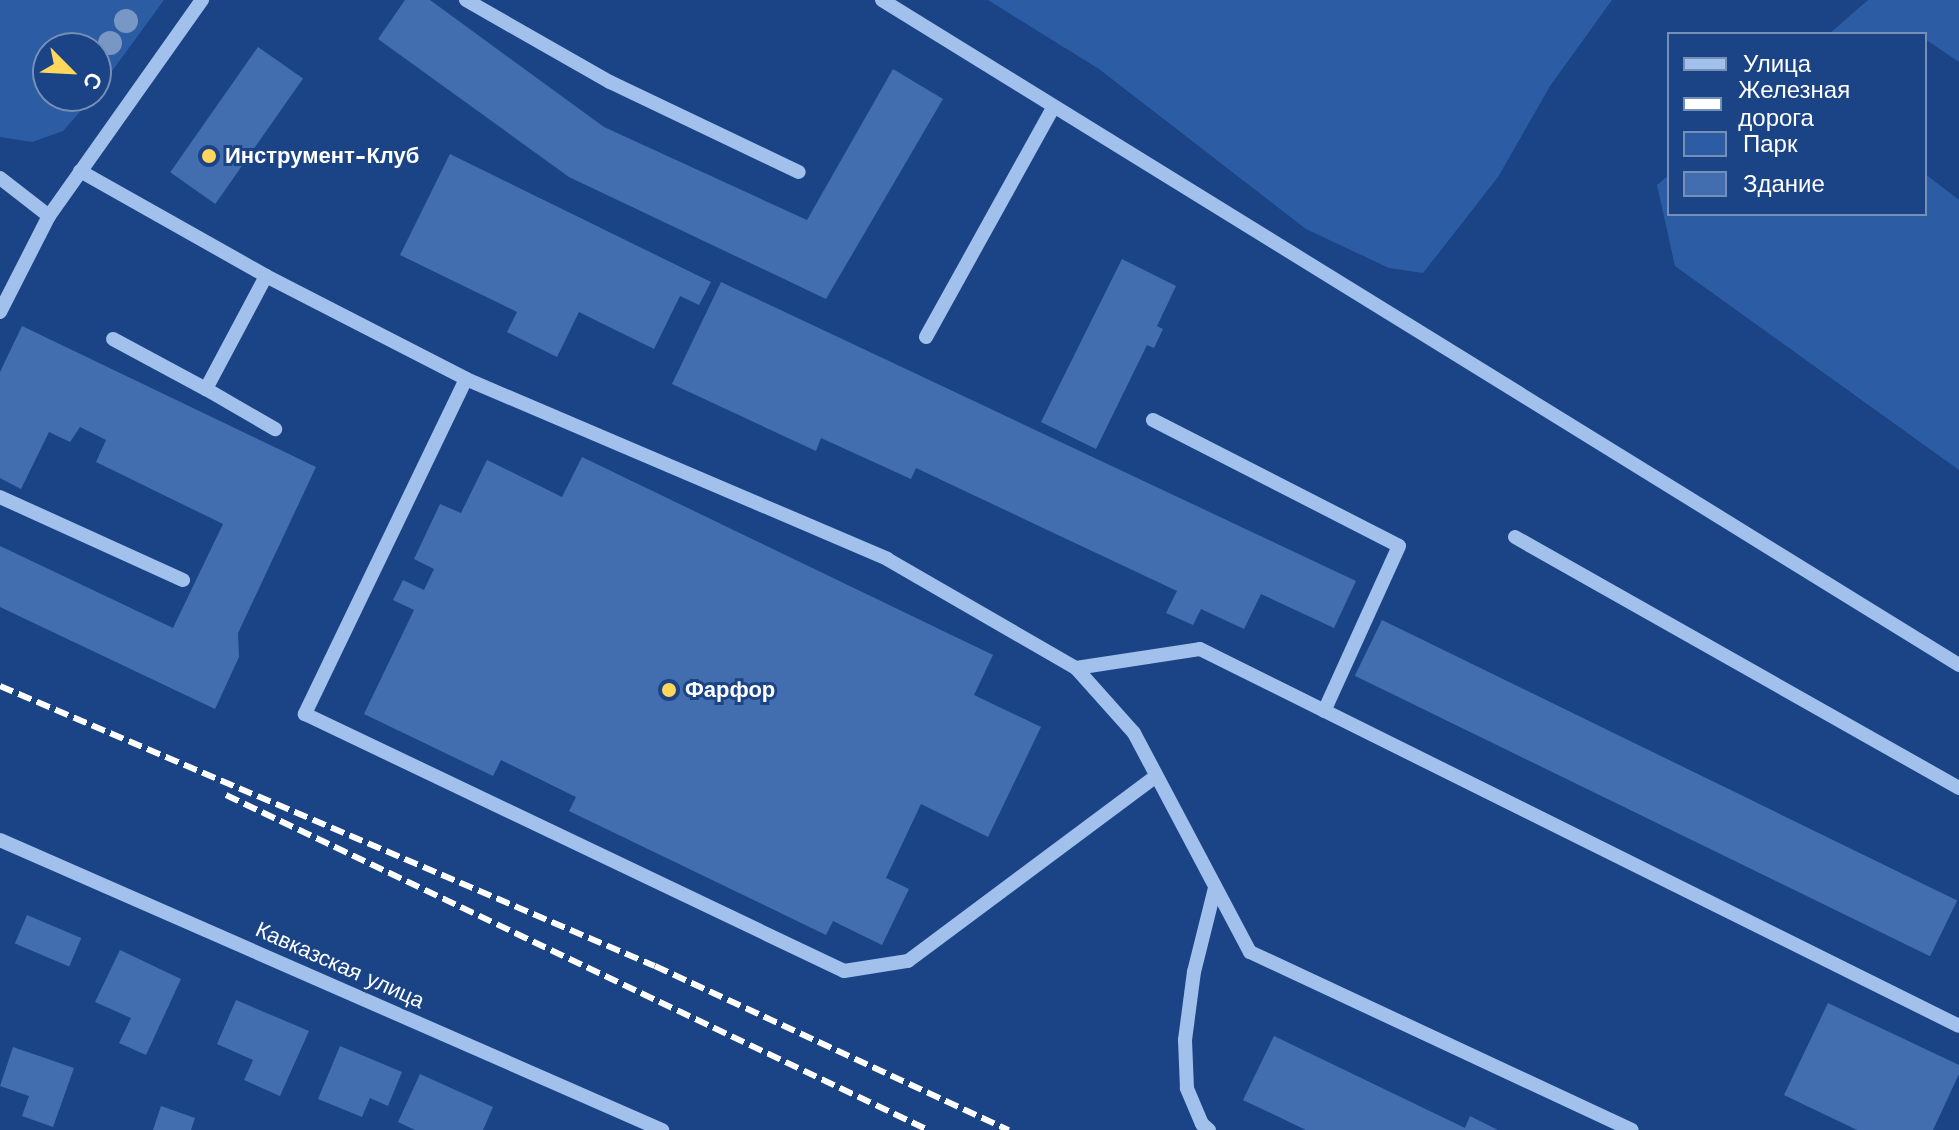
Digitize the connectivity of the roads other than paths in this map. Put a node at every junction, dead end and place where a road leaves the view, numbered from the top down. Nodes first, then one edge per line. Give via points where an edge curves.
1 (202, 0) edge
2 (466, 0) edge
3 (882, 0) edge
4 (1053, 108) junction
5 (80, 171) junction
6 (799, 172) dead end
7 (0, 178) edge
8 (49, 216) junction
9 (266, 276) junction
10 (0, 312) edge
11 (926, 337) dead end
12 (113, 339) dead end
13 (466, 379) junction
14 (206, 389) junction
15 (1153, 420) dead end
16 (275, 429) dead end
17 (0, 497) edge
18 (1515, 537) dead end
19 (183, 580) dead end
20 (1959, 665) edge
21 (1076, 668) junction
22 (1324, 711) junction
23 (1156, 776) junction
24 (1959, 788) edge
25 (0, 840) edge
26 (1215, 888) junction
27 (1959, 1026) edge
28 (662, 1130) edge
29 (1209, 1130) edge
30 (1632, 1130) edge

1 - 5 street
2 - 6 street via 610,82
3 - 4 street
4 - 11 street
4 - 20 street
5 - 8 street
5 - 9 street
7 - 8 street
8 - 10 street
9 - 13 street
9 - 14 street
12 - 14 street
13 - 21 street via 887,559
13 - 23 street via 305,714 844,971 908,961
14 - 16 street
15 - 22 street via 1399,546
17 - 19 street
18 - 24 street
21 - 22 street via 1200,649
21 - 23 street via 1134,733
22 - 27 street
23 - 26 street
25 - 28 street, Кавказская улица
26 - 29 street via 1194,972 1185,1040 1187,1088
26 - 30 street via 1250,952

